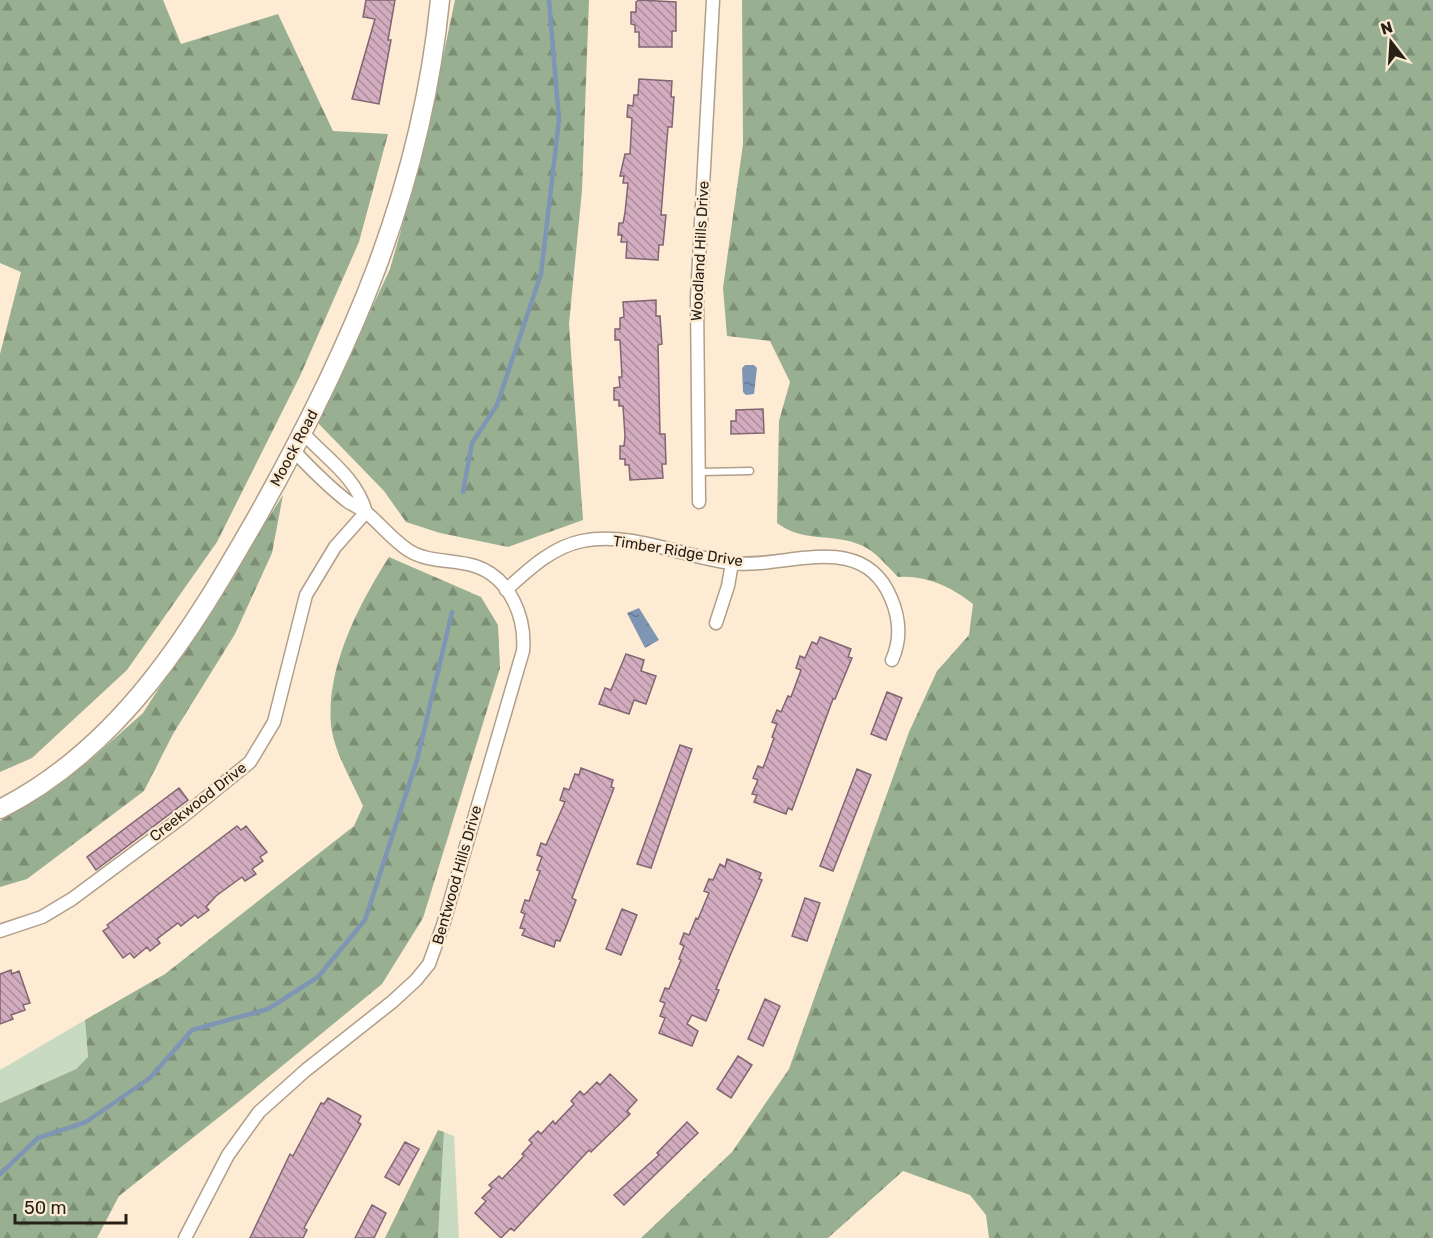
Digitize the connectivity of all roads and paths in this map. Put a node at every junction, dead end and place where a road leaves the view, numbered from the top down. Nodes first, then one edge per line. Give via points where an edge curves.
1 (440, 0) edge
2 (713, 0) edge
3 (303, 433) junction
4 (294, 451) junction
5 (750, 471) dead end
6 (700, 472) junction
7 (699, 502) dead end
8 (366, 512) junction
9 (732, 563) junction
10 (506, 590) junction
11 (716, 623) dead end
12 (892, 660) dead end
13 (0, 809) edge
14 (0, 931) edge
15 (185, 1238) edge

1 - 3 main road, Moock Road via 416,136 384,251 338,363
2 - 6 street, Woodland Hills Drive via 697,298
3 - 4 main road, Moock Road
3 - 8 street, Bentwood Hills Drive via 347,476 361,494
4 - 8 street, Bentwood Hills Drive via 348,501
4 - 13 main road, Moock Road via 232,562 147,688 72,764
5 - 6 lane
6 - 7 street, Woodland Hills Drive
8 - 10 street, Bentwood Hills Drive via 410,551 429,559 476,566 491,573
8 - 14 street, Creekwood Drive via 335,547 306,595 274,722 250,762 72,899 42,916
9 - 10 street, Timber Ridge Drive via 624,542 583,541 566,546 535,565
9 - 11 street
9 - 12 street, Timber Ridge Drive via 814,555 863,566 888,590 895,606 898,640
10 - 15 street, Bentwood Hills Drive via 520,615 523,651 429,964 392,1002 259,1112 228,1155

